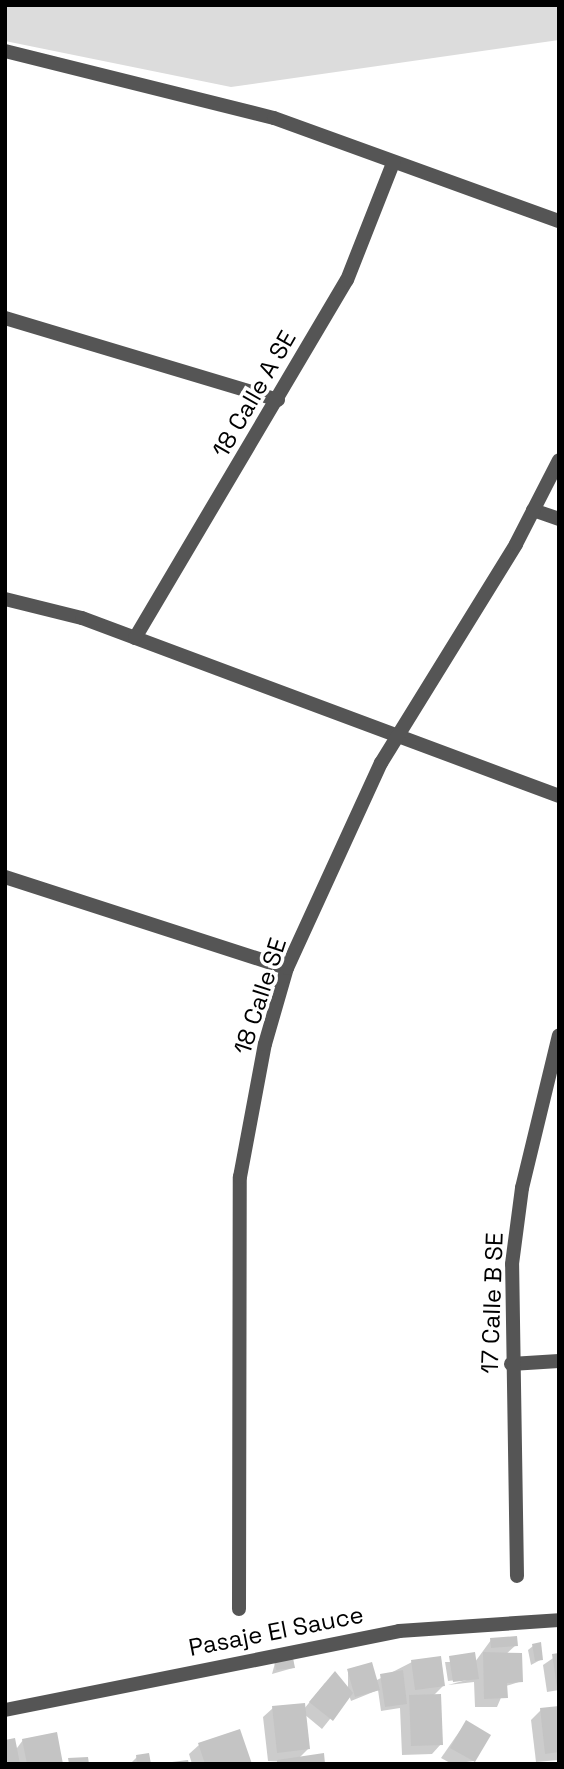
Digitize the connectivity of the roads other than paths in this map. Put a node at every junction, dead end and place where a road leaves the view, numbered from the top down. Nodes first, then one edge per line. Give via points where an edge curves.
1 (5, 51) edge
2 (393, 163) junction
3 (559, 221) edge
4 (5, 318) edge
5 (278, 400) junction
6 (559, 460) edge
7 (533, 510) junction
8 (559, 519) edge
9 (5, 599) edge
10 (135, 638) junction
11 (397, 737) junction
12 (559, 796) edge
13 (5, 877) edge
14 (288, 968) junction
15 (559, 1035) edge
16 (555, 1060) edge
17 (559, 1361) edge
18 (511, 1364) junction
19 (517, 1576) dead end
20 (239, 1609) dead end
21 (559, 1620) edge
22 (5, 1710) edge

1 - 2 street via 274,118
2 - 3 street
2 - 5 street, 18 Calle A SE via 347,280
4 - 5 street
5 - 10 street, 18 Calle A SE
6 - 7 street, 18 Calle SE
7 - 8 street
7 - 11 street, 18 Calle SE
9 - 10 street
10 - 11 street
11 - 12 street
11 - 14 street, 18 Calle SE
13 - 14 street
14 - 20 street, 18 Calle SE via 265,1044 240,1177
15 - 16 street, 17 Calle B SE
16 - 18 street, 17 Calle B SE via 512,1264
17 - 18 street
18 - 19 street, 17 Calle B SE
21 - 22 street, Pasaje El Sauce via 399,1631

